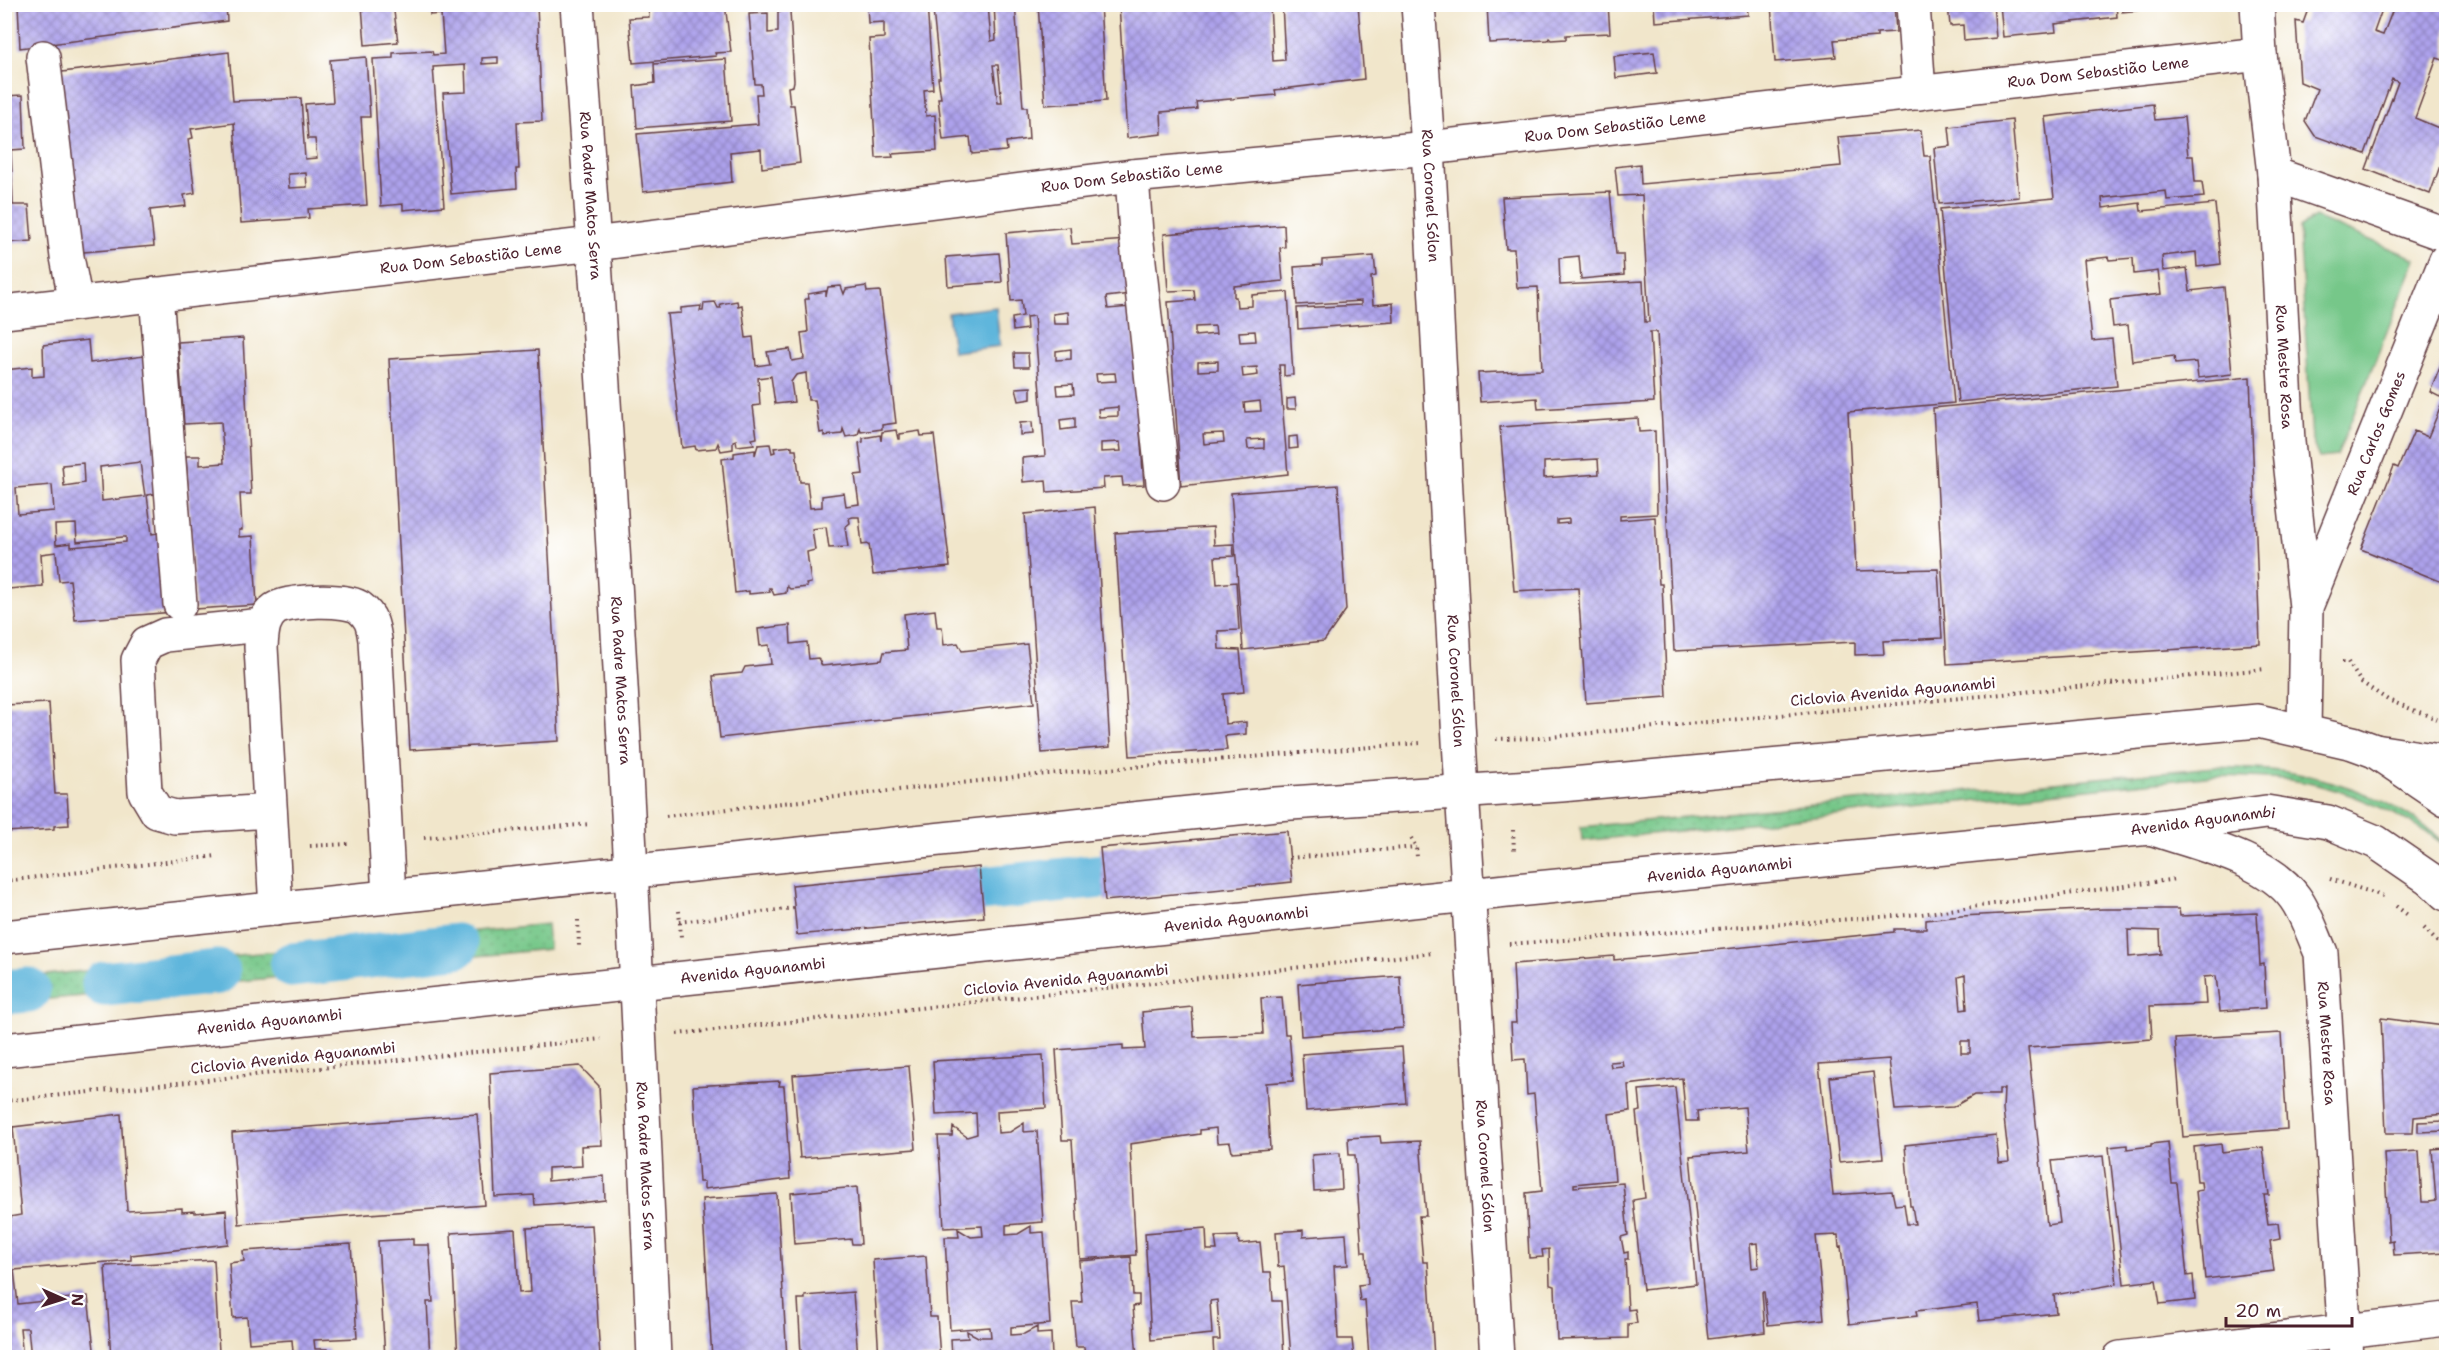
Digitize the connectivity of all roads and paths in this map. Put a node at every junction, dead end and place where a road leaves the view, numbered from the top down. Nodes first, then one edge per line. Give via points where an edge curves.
1 (577, 4) edge
2 (1418, 4) edge
3 (1913, 4) edge
4 (2257, 4) edge
5 (2260, 54) junction
6 (43, 57) dead end
7 (1919, 93) junction
8 (1428, 148) junction
9 (2274, 174) junction
10 (1132, 176) junction
11 (2446, 235) edge
12 (594, 244) junction
13 (2446, 260) edge
14 (156, 294) junction
15 (76, 303) junction
16 (4, 312) edge
17 (1163, 483) dead end
18 (180, 604) dead end
19 (2306, 607) junction
20 (263, 625) junction
21 (2348, 662) dead end
22 (2249, 670) dead end
23 (2446, 723) edge
24 (2304, 731) junction
25 (1539, 738) dead end
26 (1425, 742) dead end
27 (2375, 751) junction
28 (2446, 762) edge
29 (1463, 791) junction
30 (2446, 799) edge
31 (270, 811) junction
32 (672, 816) dead end
33 (2150, 828) junction
34 (1513, 830) dead end
35 (1411, 838) dead end
36 (1416, 848) junction
37 (1514, 850) dead end
38 (1417, 857) dead end
39 (1290, 858) dead end
40 (631, 871) junction
41 (2161, 880) dead end
42 (2446, 894) edge
43 (1469, 895) junction
44 (389, 896) junction
45 (794, 908) dead end
46 (276, 909) junction
47 (679, 911) dead end
48 (578, 920) dead end
49 (680, 922) junction
50 (4, 937) edge
51 (681, 937) dead end
52 (1504, 945) dead end
53 (579, 946) dead end
54 (1436, 952) dead end
55 (637, 984) junction
56 (688, 1033) dead end
57 (585, 1040) dead end
58 (4, 1050) edge
59 (4, 1101) edge
60 (2446, 1319) edge
61 (2345, 1344) edge
62 (654, 1358) edge
63 (1497, 1358) edge
64 (2120, 1358) edge

1 - 12 street, Rua Padre Matos Serra
2 - 8 street, Rua Coronel Sólon
3 - 7 street
4 - 5 street, Rua Mestre Rosa
5 - 7 street, Rua Dom Sebastião Leme
5 - 9 street, Rua Mestre Rosa
6 - 15 street
7 - 8 street, Rua Dom Sebastião Leme
8 - 10 street, Rua Dom Sebastião Leme
8 - 29 street, Rua Coronel Sólon
9 - 11 street
9 - 19 street, Rua Mestre Rosa via 2288,442
10 - 12 street, Rua Dom Sebastião Leme
10 - 17 street
12 - 14 street, Rua Dom Sebastião Leme
12 - 40 street, Rua Padre Matos Serra
13 - 19 street, Rua Carlos Gomes
14 - 15 street, Rua Dom Sebastião Leme
14 - 18 street
15 - 16 street, Rua Dom Sebastião Leme
19 - 24 street, Rua Mestre Rosa
20 - 31 street
20 - 31 street via 165,635 147,643 138,660 145,792 157,812 175,817
20 - 44 street via 274,609 295,602 359,606 372,620
21 - 23 path via 2361,682 2388,700
22 - 25 path, Ciclovia Avenida Aguanambi
24 - 27 street
24 - 29 street via 2258,720
26 - 32 path via 1024,776
27 - 28 street
27 - 30 street
29 - 40 street via 1276,804
29 - 43 street, Rua Coronel Sólon
31 - 46 street
33 - 42 street, Avenida Aguanambi via 2266,812 2328,822 2376,842
33 - 43 street, Avenida Aguanambi
33 - 61 street, Rua Mestre Rosa via 2268,872 2295,898 2321,953
34 - 37 path
35 - 36 path
36 - 38 path
36 - 39 path
40 - 44 street
40 - 55 street, Rua Padre Matos Serra
41 - 52 path via 1921,914
43 - 55 street, Avenida Aguanambi
43 - 63 street, Rua Coronel Sólon
44 - 46 street
45 - 49 path
46 - 50 street
47 - 49 path
48 - 53 path
49 - 51 path
54 - 56 path, Ciclovia Avenida Aguanambi
55 - 58 street, Avenida Aguanambi
55 - 62 street, Rua Padre Matos Serra
57 - 59 path, Ciclovia Avenida Aguanambi
60 - 61 street
61 - 64 street

